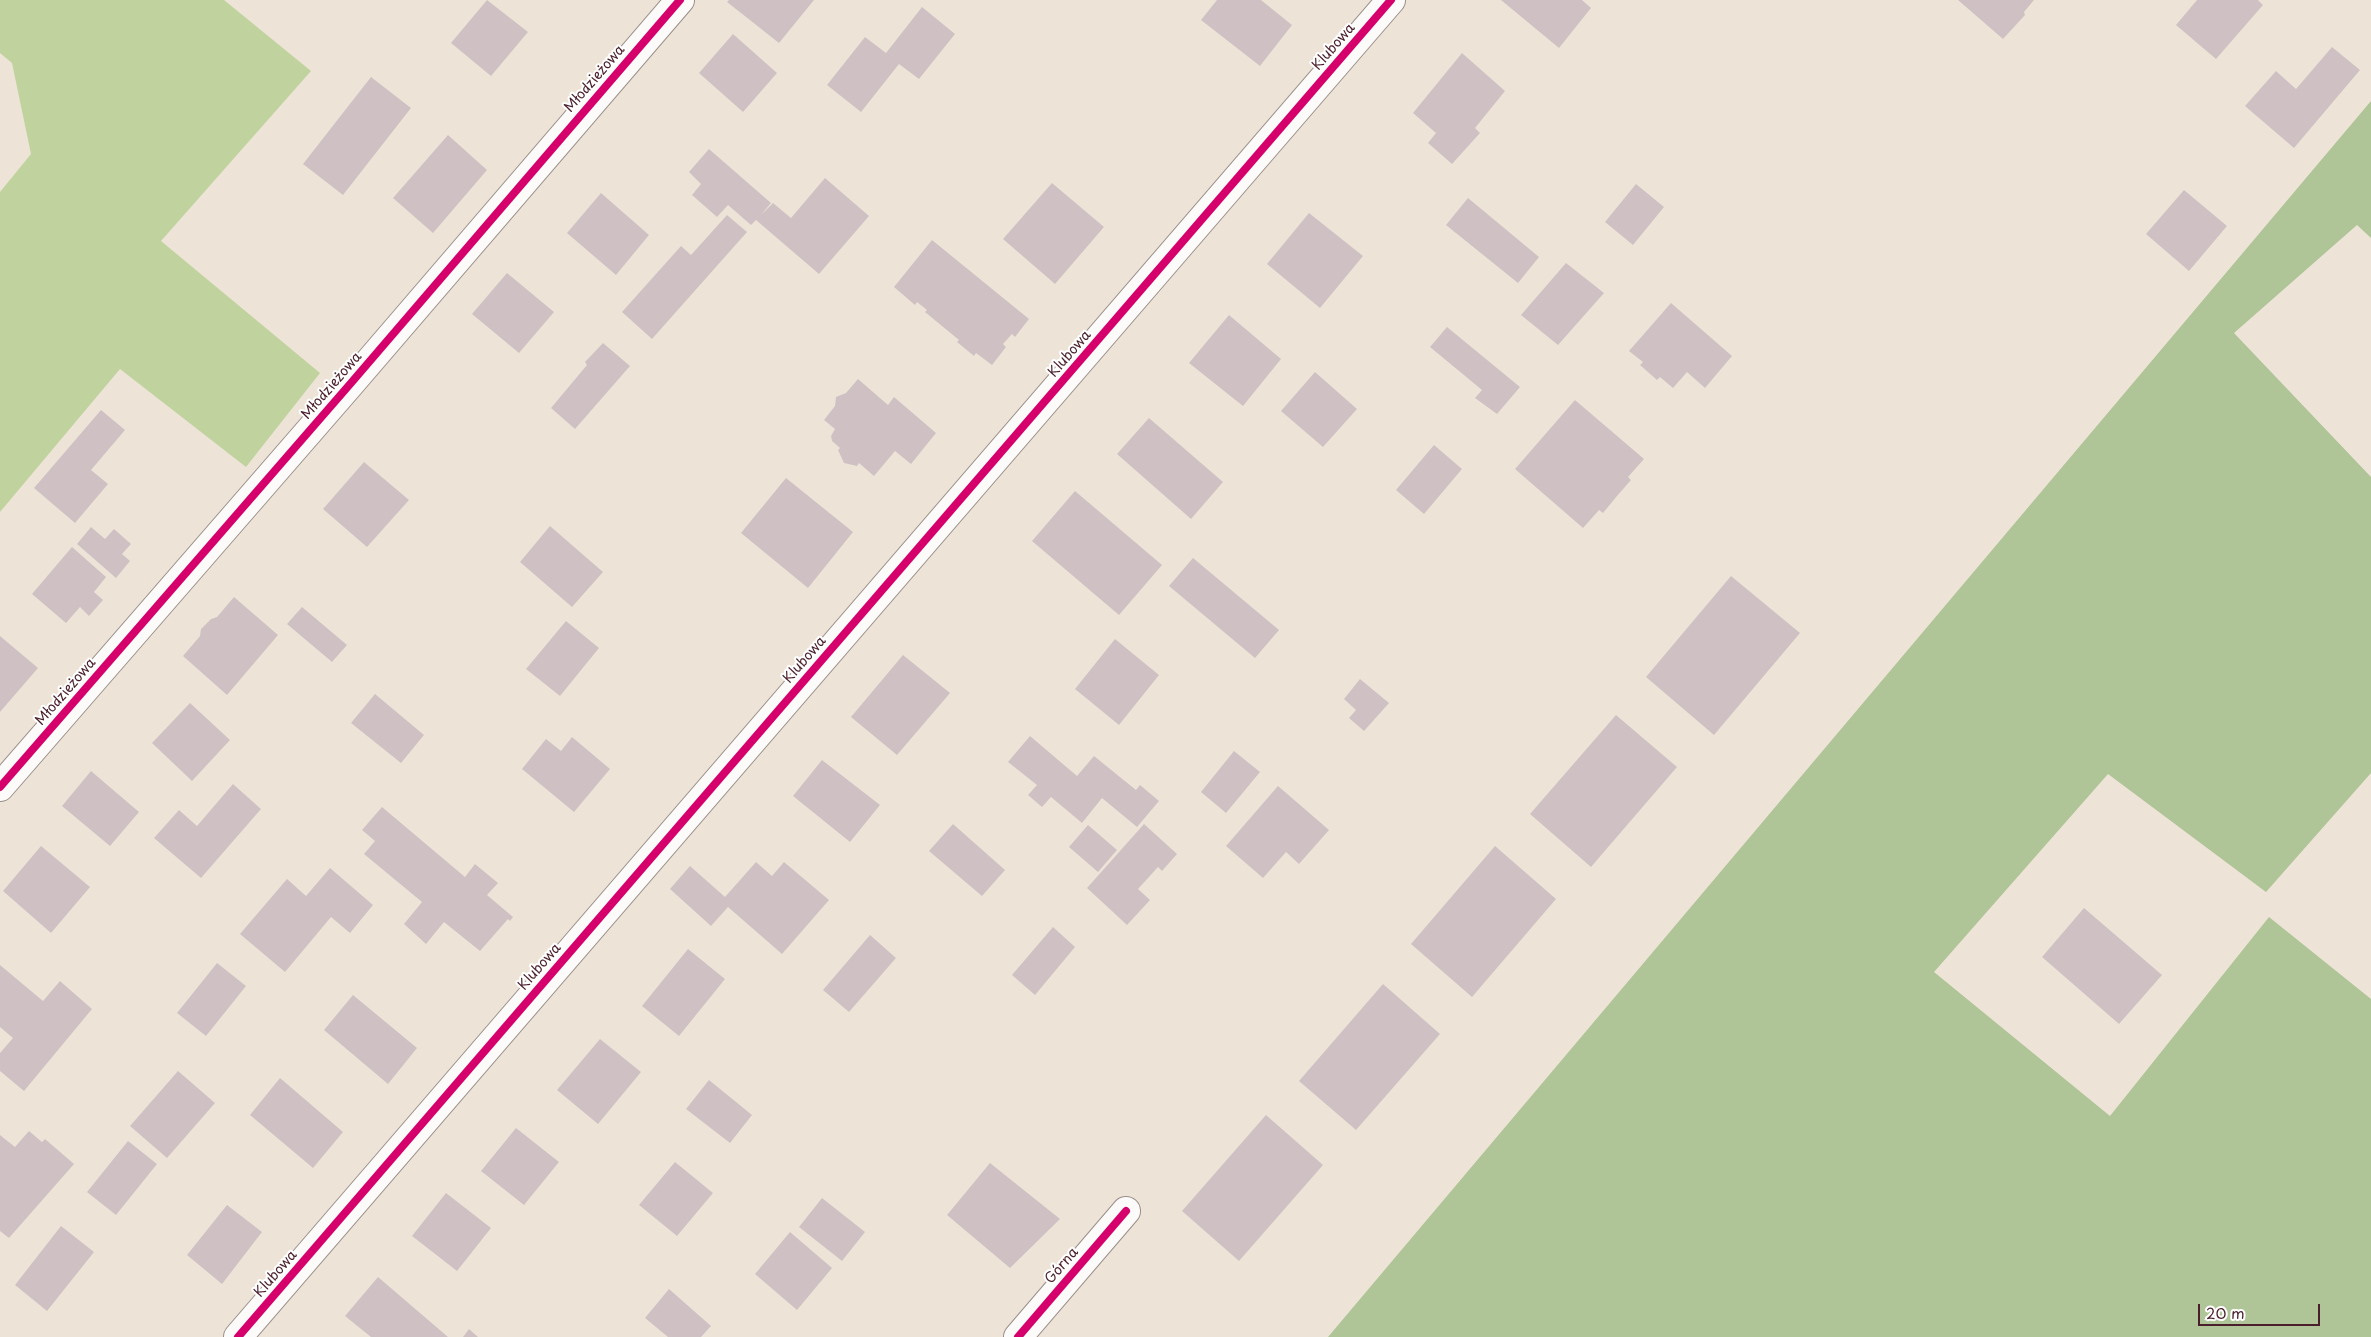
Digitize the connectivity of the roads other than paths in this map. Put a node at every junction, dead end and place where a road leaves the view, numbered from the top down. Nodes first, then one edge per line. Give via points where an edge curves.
1 (680, 0) edge
2 (1391, 0) edge
3 (0, 787) edge
4 (1126, 1211) dead end
5 (238, 1337) edge
6 (1018, 1337) edge

1 - 3 street, Młodzieżowa
2 - 5 street, Klubowa
4 - 6 street, Górna

